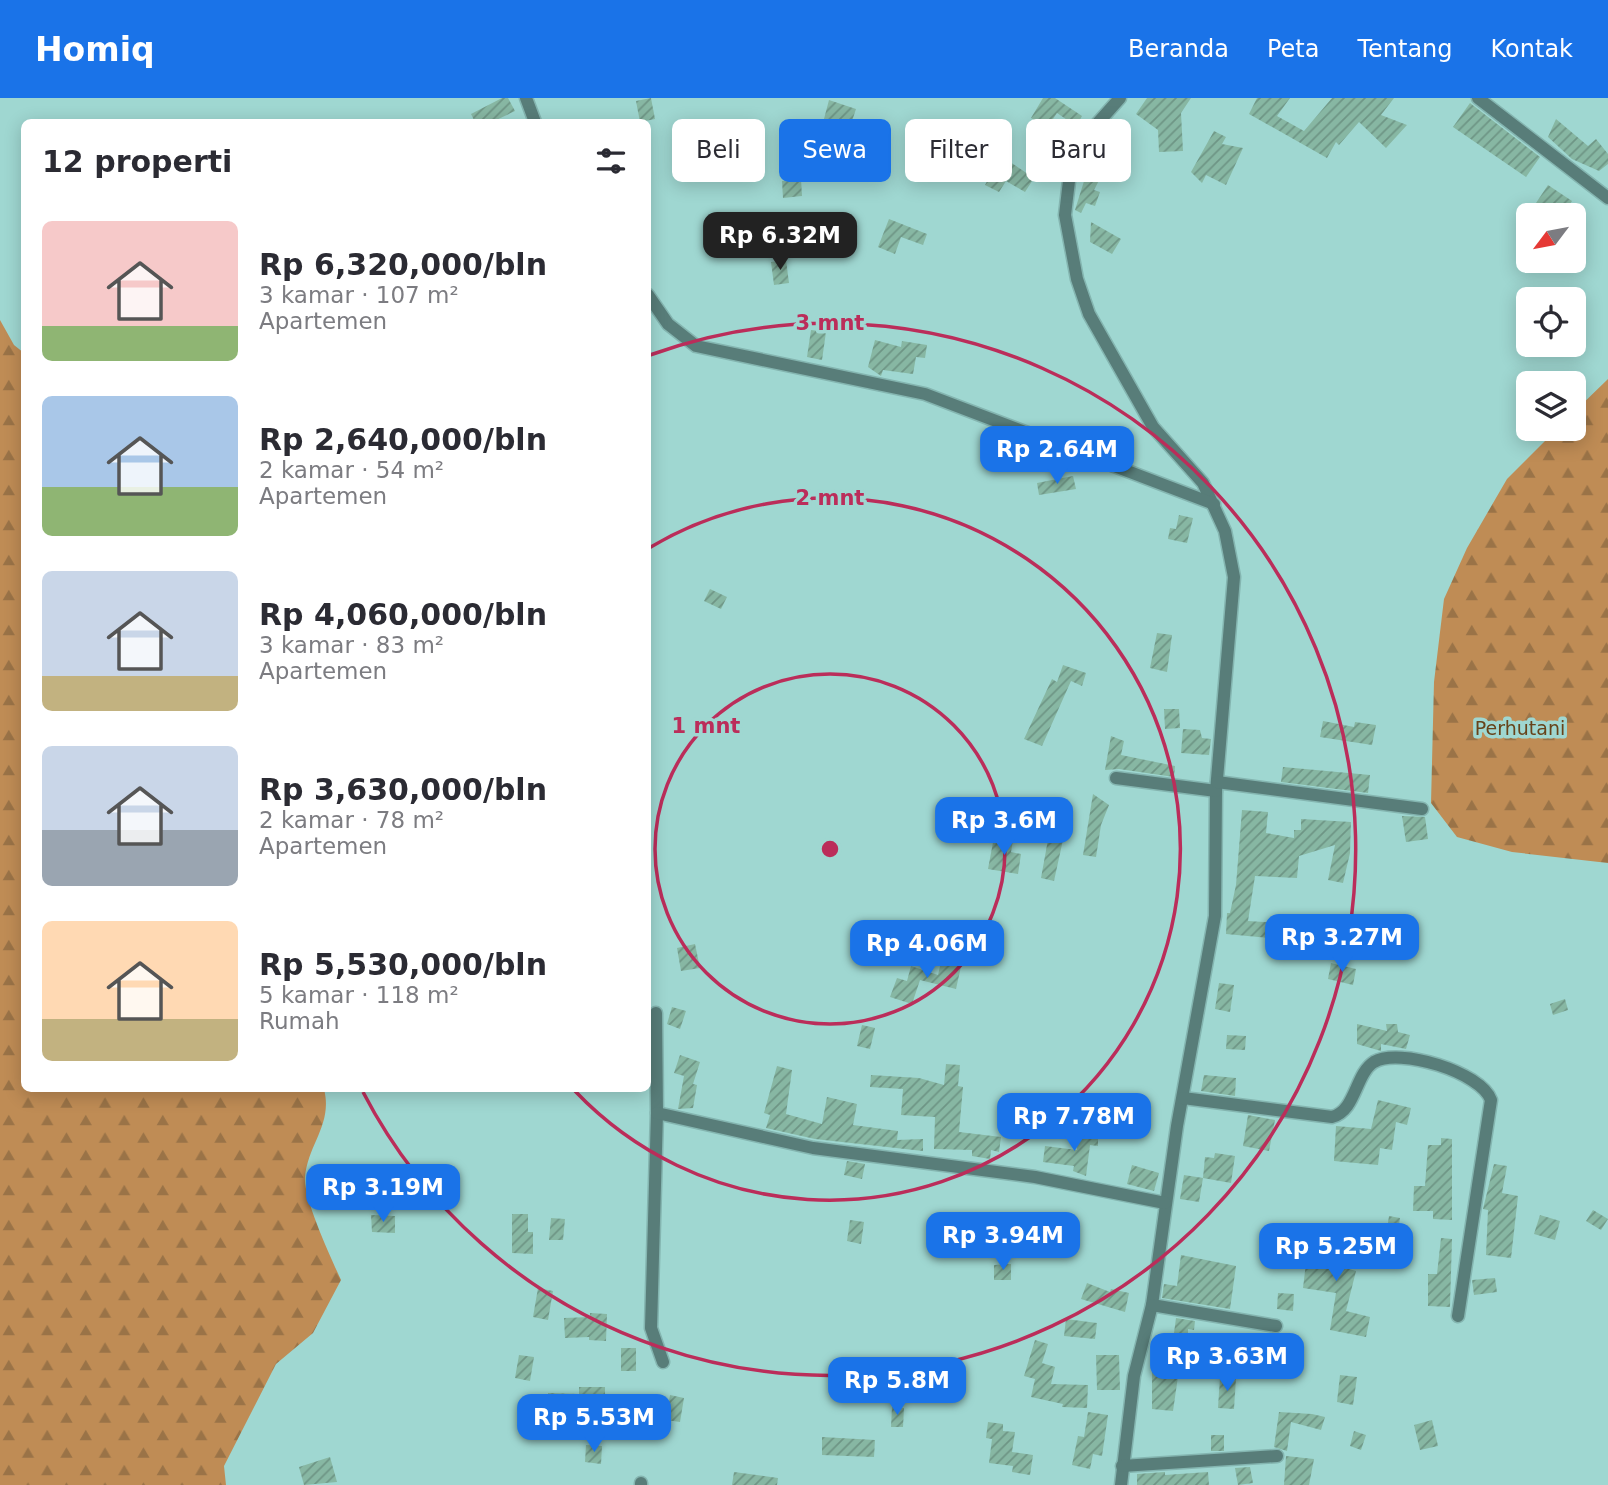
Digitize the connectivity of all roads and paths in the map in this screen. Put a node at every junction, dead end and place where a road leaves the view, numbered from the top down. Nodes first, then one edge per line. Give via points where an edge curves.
1 (526, 98) edge
2 (1120, 98) edge
3 (1478, 98) edge
4 (535, 119) edge
5 (1608, 198) edge
6 (651, 299) edge
7 (1214, 504) junction
8 (1116, 778) dead end
9 (1217, 787) junction
10 (1422, 808) dead end
11 (656, 1013) dead end
12 (1183, 1098) junction
13 (657, 1112) junction
14 (1165, 1203) junction
15 (1152, 1305) junction
16 (1458, 1316) dead end
17 (1276, 1326) dead end
18 (663, 1362) dead end
19 (1277, 1456) dead end
20 (1122, 1466) junction
21 (1121, 1485) edge

1 - 4 street
2 - 7 street via 1080,143 1071,164 1065,215 1077,279 1089,314 1153,427 1188,463
3 - 5 street
6 - 7 street via 668,324 696,346 925,394
7 - 9 street via 1232,553 1234,577
8 - 9 street
9 - 10 street
9 - 12 street via 1215,916
11 - 13 street
12 - 14 street
12 - 16 street via 1332,1117 1344,1110 1372,1063 1388,1056 1447,1068 1476,1081 1491,1100
13 - 14 street via 813,1148 1035,1177
13 - 18 street via 651,1328
14 - 15 street
15 - 17 street
15 - 20 street via 1135,1376
19 - 20 street
20 - 21 street

